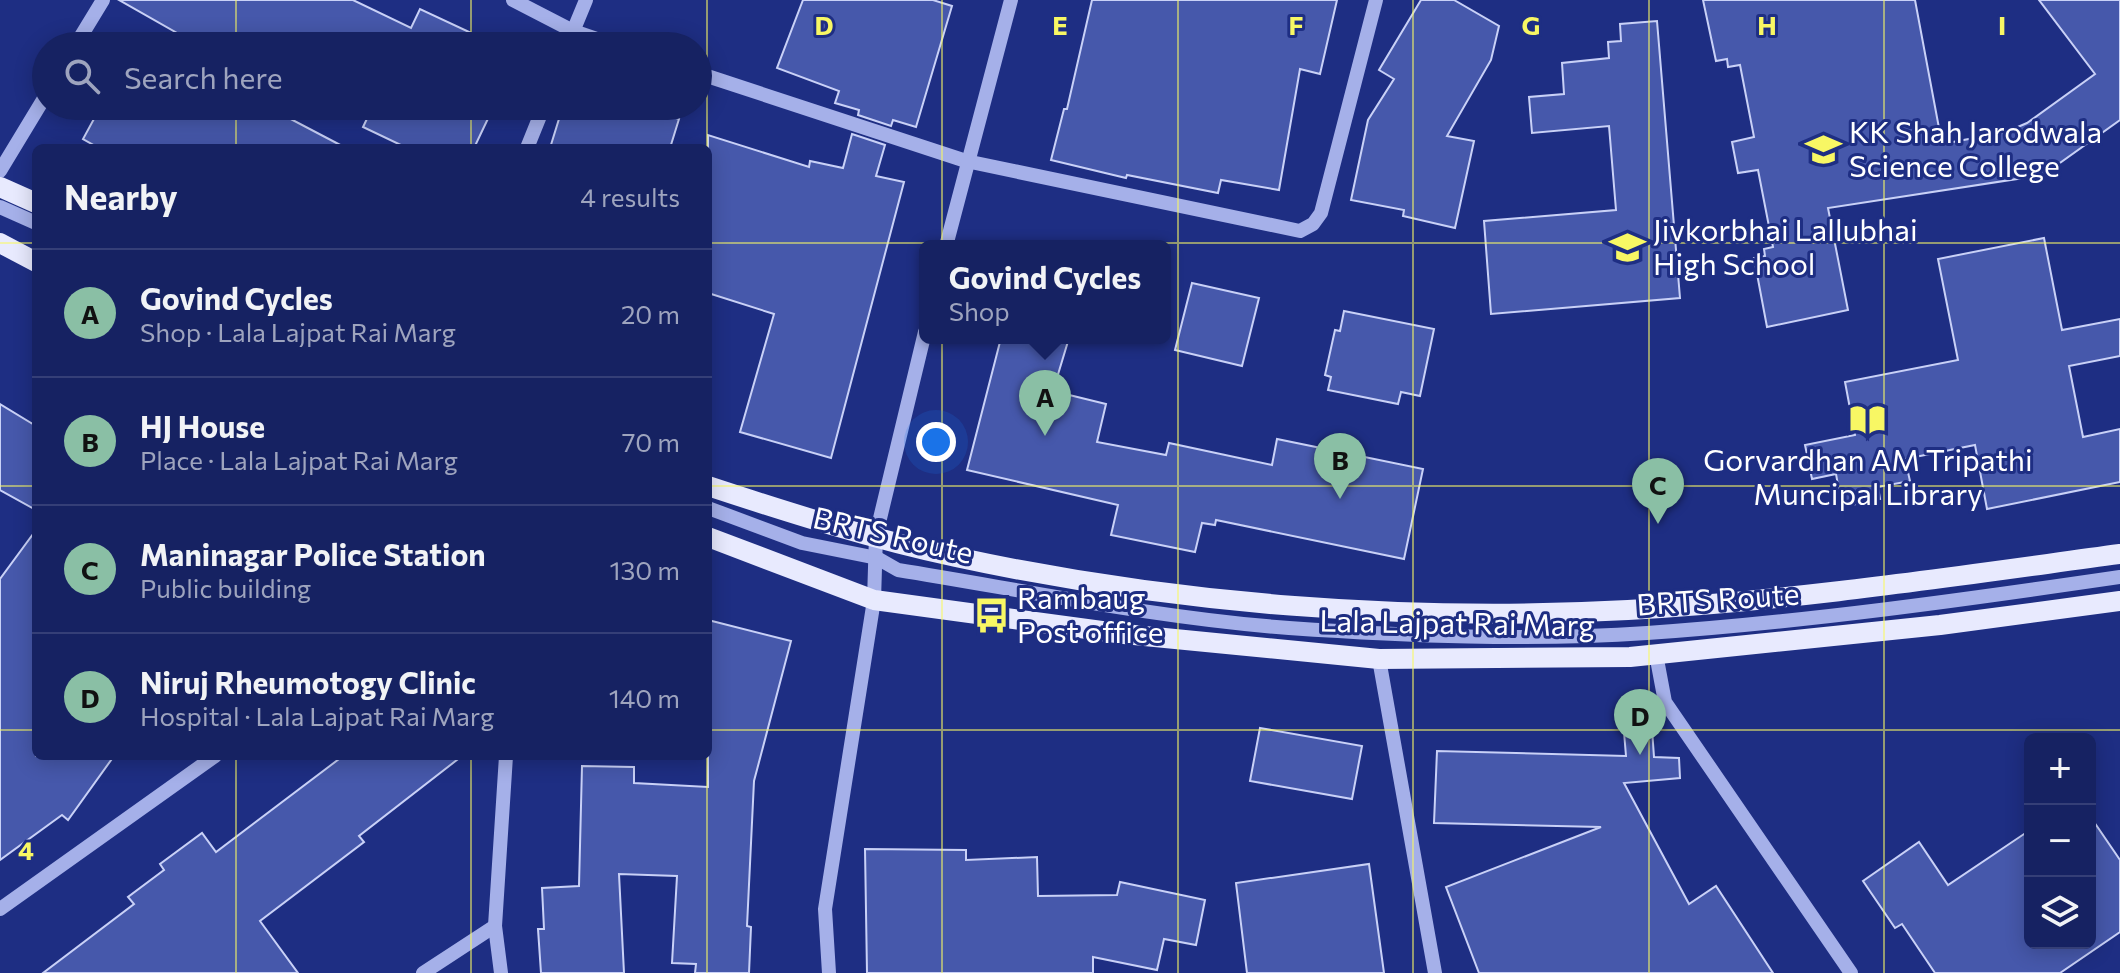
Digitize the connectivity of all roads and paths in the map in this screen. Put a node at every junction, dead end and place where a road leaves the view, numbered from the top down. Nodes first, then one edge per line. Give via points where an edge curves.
1 (103, 0) edge
2 (513, 0) edge
3 (586, 0) edge
4 (1011, 0) edge
5 (1376, 0) edge
6 (573, 31) junction
7 (84, 32) edge
8 (576, 32) edge
9 (712, 78) edge
10 (32, 118) edge
11 (538, 120) edge
12 (529, 144) edge
13 (966, 161) junction
14 (0, 171) edge
15 (0, 187) edge
16 (32, 201) edge
17 (0, 207) edge
18 (32, 221) edge
19 (947, 240) edge
20 (1, 247) edge
21 (32, 260) edge
22 (922, 344) edge
23 (712, 487) edge
24 (712, 509) edge
25 (876, 535) junction
26 (712, 539) edge
27 (2120, 554) edge
28 (877, 558) junction
29 (2120, 577) edge
30 (874, 600) junction
31 (2120, 601) edge
32 (1656, 654) junction
33 (1379, 659) junction
34 (209, 760) edge
35 (506, 760) edge
36 (0, 909) edge
37 (495, 926) junction
38 (423, 973) edge
39 (501, 973) edge
40 (829, 973) edge
41 (1435, 973) edge
42 (1851, 973) edge

1 - 7 street
2 - 6 street
3 - 6 street
4 - 13 street
5 - 13 street via 1321,213 1300,231
6 - 8 street
9 - 13 street
10 - 14 street
11 - 12 street
13 - 19 street
15 - 16 main road
17 - 18 street
20 - 21 main road
22 - 25 street
23 - 25 main road, Lala Lajpat Rai Marg
24 - 28 street, BRTS Route via 802,543
25 - 27 main road, Lala Lajpat Rai Marg via 955,557 1131,588 1380,612 1628,610
25 - 28 street
26 - 30 main road, Lala Lajpat Rai Marg
28 - 29 street, BRTS Route via 898,570 1126,609 1288,628 1461,635 1644,633 1814,619
28 - 30 street
30 - 33 main road, Lala Lajpat Rai Marg via 1124,634
30 - 40 street via 825,909
31 - 32 main road, Lala Lajpat Rai Marg
32 - 33 main road, Lala Lajpat Rai Marg
32 - 42 street via 1665,702
33 - 41 street
34 - 36 street
35 - 37 street
37 - 38 street
37 - 39 street

